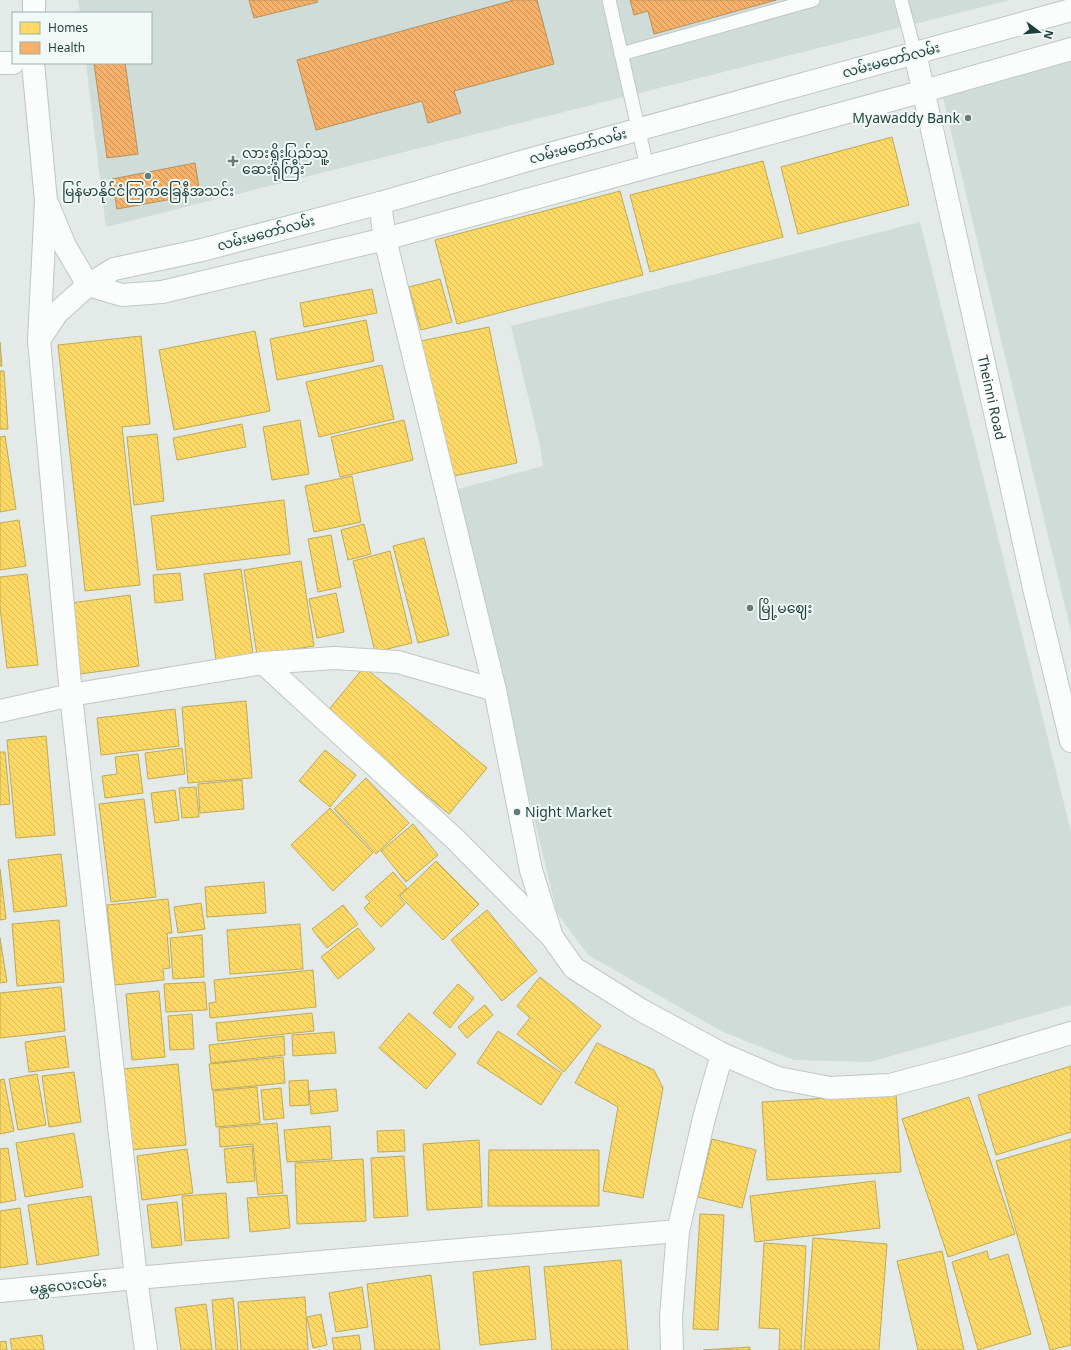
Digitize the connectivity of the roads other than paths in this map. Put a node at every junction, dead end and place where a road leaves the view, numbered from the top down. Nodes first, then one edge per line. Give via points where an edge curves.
1 (34, 0) edge
2 (610, 0) edge
3 (813, 0) edge
4 (901, 0) edge
5 (1071, 10) edge
6 (34, 12) edge
7 (1071, 49) edge
8 (915, 53) junction
9 (621, 54) junction
10 (0, 63) edge
11 (12, 63) edge
12 (33, 64) edge
13 (924, 91) junction
14 (638, 130) junction
15 (647, 167) junction
16 (46, 201) junction
17 (380, 203) junction
18 (385, 239) junction
19 (88, 285) junction
20 (39, 340) junction
21 (262, 663) junction
22 (495, 690) junction
23 (71, 695) junction
24 (0, 712) edge
25 (1071, 741) edge
26 (552, 937) junction
27 (1071, 1033) edge
28 (722, 1054) junction
29 (678, 1231) junction
30 (136, 1278) junction
31 (0, 1292) edge
32 (146, 1350) edge
33 (672, 1350) edge

1 - 6 main road
2 - 9 lane
3 - 9 lane
4 - 8 lane
5 - 8 main road, လမ်းမတော်လမ်း
7 - 13 main road
8 - 13 main road, Theinni Road
8 - 14 main road, လမ်းမတော်လမ်း
9 - 14 lane
10 - 11 main road
12 - 16 main road
13 - 15 main road
13 - 25 main road, Theinni Road via 1034,588
14 - 15 lane
14 - 17 main road, လမ်းမတော်လမ်း
15 - 18 main road
16 - 19 main road via 65,246
16 - 20 main road
17 - 18 main road
17 - 19 main road, လမ်းမတော်လမ်း via 202,250 114,269
18 - 19 main road via 162,292 122,296
18 - 22 main road
19 - 20 main road, လမ်းမတော်လမ်း via 57,313
20 - 23 main road
21 - 22 main road via 334,658 398,662
21 - 23 main road
21 - 26 main road via 455,839
22 - 26 main road via 531,870
23 - 24 main road
23 - 30 main road
26 - 28 main road via 574,968 641,1010
27 - 28 main road via 890,1084 830,1088 778,1078
28 - 29 main road via 704,1118
29 - 30 main road, မန္တလေးလမ်း
29 - 33 main road via 671,1317
30 - 31 main road, မန္တလေးလမ်း
30 - 32 main road

